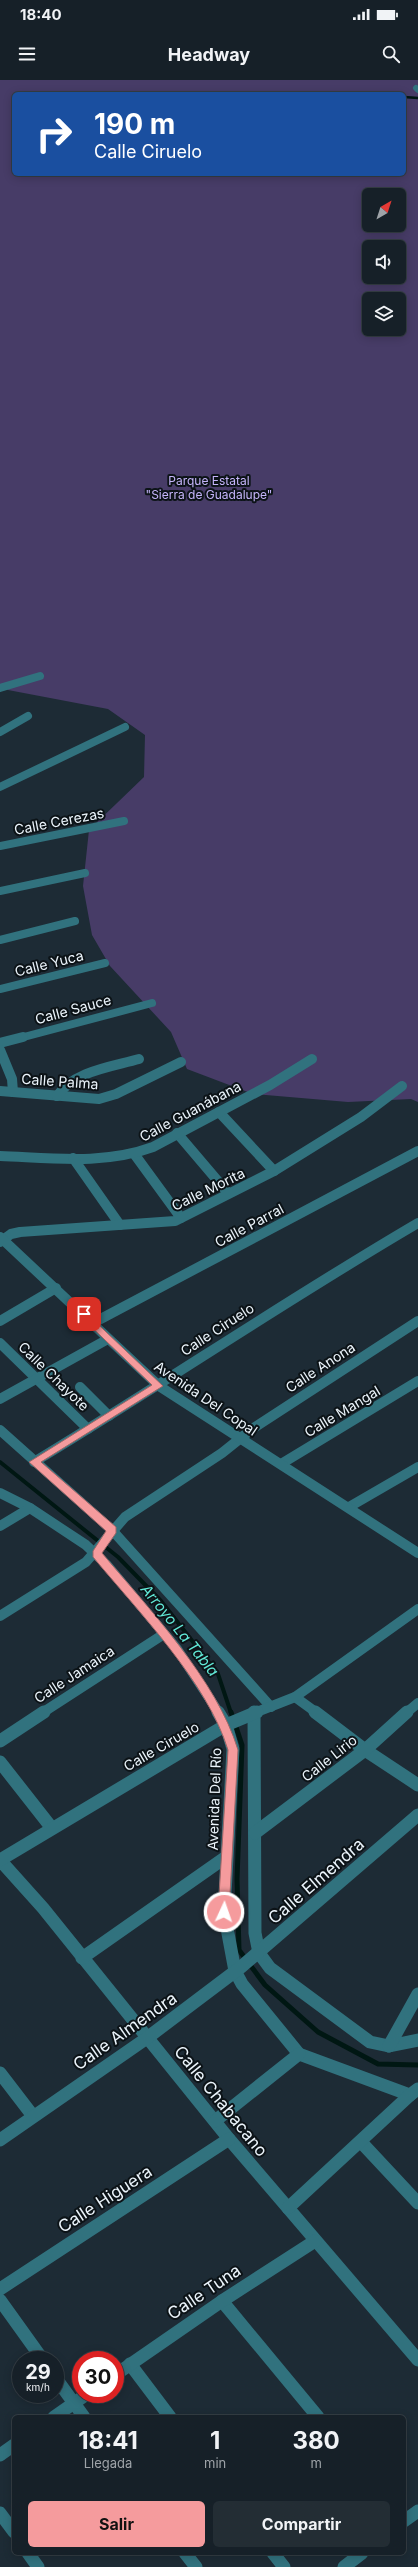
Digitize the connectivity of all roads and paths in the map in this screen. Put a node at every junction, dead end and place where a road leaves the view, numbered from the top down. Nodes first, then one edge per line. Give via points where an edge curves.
1 (40, 676) dead end
2 (0, 688) edge
3 (28, 716) dead end
4 (125, 727) dead end
5 (0, 732) edge
6 (0, 787) edge
7 (124, 821) dead end
8 (0, 846) edge
9 (85, 873) dead end
10 (0, 891) edge
11 (76, 920) dead end
12 (0, 940) edge
13 (105, 963) dead end
14 (0, 988) edge
15 (152, 1003) dead end
16 (0, 1043) edge
17 (0, 1050) edge
18 (139, 1059) dead end
19 (312, 1059) dead end
20 (181, 1062) dead end
21 (402, 1086) dead end
22 (0, 1091) edge
23 (13, 1092) junction
24 (57, 1096) junction
25 (219, 1112) junction
26 (177, 1133) junction
27 (418, 1151) edge
28 (135, 1155) junction
29 (0, 1156) edge
30 (73, 1158) junction
31 (274, 1172) junction
32 (228, 1193) junction
33 (181, 1218) junction
34 (418, 1223) edge
35 (120, 1225) junction
36 (1, 1239) edge
37 (56, 1288) junction
38 (0, 1321) edge
39 (418, 1321) edge
40 (93, 1323) junction
41 (108, 1339) junction
42 (0, 1343) edge
43 (36, 1378) junction
44 (418, 1381) edge
45 (158, 1386) junction
46 (80, 1387) dead end
47 (0, 1400) edge
48 (109, 1416) junction
49 (88, 1429) junction
50 (0, 1430) edge
51 (240, 1439) junction
52 (34, 1462) junction
53 (281, 1464) junction
54 (418, 1467) edge
55 (0, 1493) edge
56 (349, 1507) junction
57 (30, 1508) junction
58 (0, 1526) edge
59 (110, 1533) junction
60 (98, 1551) junction
61 (418, 1554) edge
62 (418, 1609) edge
63 (0, 1616) edge
64 (164, 1634) junction
65 (295, 1697) junction
66 (418, 1703) edge
67 (271, 1707) junction
68 (254, 1712) junction
69 (232, 1722) junction
70 (0, 1740) edge
71 (365, 1750) junction
72 (0, 1762) edge
73 (418, 1785) edge
74 (418, 1816) edge
75 (52, 1827) junction
76 (255, 1833) junction
77 (226, 1857) junction
78 (0, 1860) edge
79 (258, 1953) junction
80 (82, 1958) junction
81 (238, 1969) junction
82 (418, 1994) edge
83 (147, 2038) junction
84 (418, 2040) edge
85 (389, 2046) junction
86 (299, 2054) junction
87 (0, 2073) edge
88 (414, 2092) edge
89 (33, 2116) junction
90 (215, 2121) junction
91 (229, 2139) junction
92 (0, 2140) edge
93 (361, 2142) junction
94 (418, 2203) edge
95 (288, 2208) junction
96 (315, 2241) junction
97 (0, 2289) edge
98 (0, 2300) edge
99 (222, 2301) junction
100 (37, 2351) edge
101 (418, 2360) edge
102 (130, 2364) junction
103 (124, 2368) edge
104 (64, 2389) edge
105 (72, 2400) edge
106 (74, 2403) joint
107 (57, 2415) edge
108 (83, 2415) edge
109 (168, 2415) edge
110 (316, 2415) edge
111 (12, 2446) edge
112 (0, 2455) edge
113 (418, 2511) edge
114 (0, 2512) edge
115 (406, 2520) edge
116 (12, 2529) edge
117 (29, 2555) edge
118 (187, 2555) edge
119 (275, 2555) edge
120 (359, 2555) edge
121 (38, 2567) edge
122 (196, 2567) edge
123 (284, 2567) edge
124 (344, 2567) edge

1 - 2 street
3 - 5 street
4 - 6 street
7 - 8 street, Calle Cerezas
9 - 10 street
11 - 12 street
13 - 14 street, Calle Yuca
15 - 16 street, Calle Sauce
17 - 23 street via 12,1079
18 - 24 street via 70,1080 60,1088
19 - 25 street, Calle Guanábana
20 - 24 street, Calle Palma via 106,1098
21 - 31 street, Calle Morita via 361,1117
22 - 23 street, Calle Palma
23 - 24 street, Calle Palma
25 - 26 street, Calle Guanábana
25 - 31 street
26 - 28 street, Calle Guanábana
26 - 32 street
27 - 40 street, Calle Parral
28 - 30 street, Calle Guanábana
28 - 33 street
29 - 30 street, Calle Guanábana
30 - 35 street
31 - 32 street, Calle Morita
32 - 33 street, Calle Morita
33 - 35 street, Calle Morita via 167,1222
34 - 45 street, Calle Ciruelo via 323,1280
35 - 36 street, Calle Morita via 20,1232
36 - 37 street, Avenida Del Copal
37 - 38 street
37 - 40 street, Avenida Del Copal
39 - 51 street, Calle Anona
40 - 41 street, Avenida Del Copal
41 - 43 street
41 - 45 street, Avenida Del Copal
42 - 43 street, Calle Chayote
43 - 47 street
43 - 49 street, Calle Chayote
44 - 53 street, Calle Mangal
45 - 48 street, Calle Ciruelo
45 - 51 street, Avenida Del Copal
46 - 48 street
48 - 49 street, Calle Ciruelo
49 - 52 street, Calle Ciruelo
50 - 52 street
51 - 53 street, Avenida Del Copal
51 - 59 street via 125,1517
52 - 59 street
53 - 56 street, Avenida Del Copal
54 - 56 street
55 - 57 street, Avenida Del Río
56 - 61 street, Avenida Del Copal
57 - 58 street
57 - 60 street, Avenida Del Río
59 - 60 street
59 - 67 street
60 - 63 street via 70,1574
60 - 64 street, Avenida Del Río
62 - 65 street, Calle Ciruelo
64 - 69 street, Avenida Del Río
64 - 70 street, Calle Jamaica
65 - 67 street, Calle Ciruelo
65 - 71 street
66 - 71 street, Calle Lirio
67 - 68 street, Calle Ciruelo
68 - 69 street, Calle Ciruelo
68 - 76 street
69 - 75 street, Calle Ciruelo
69 - 77 street, Avenida Del Río via 233,1750
71 - 73 street
71 - 76 street, Calle Lirio
72 - 75 street
74 - 79 street, Calle Elmendra
75 - 78 street, Calle Ciruelo
76 - 79 street via 255,1932
77 - 80 street
77 - 81 street, Avenida Del Río via 224,1912
78 - 80 street, Calle Chabacano
79 - 81 street, Calle Elmendra
79 - 85 street via 270,1968 358,2035 377,2045
80 - 83 street, Calle Chabacano
81 - 83 street, Calle Almendra
81 - 86 street, Avenida Del Río via 242,1984
82 - 85 street
83 - 89 street, Calle Almendra
83 - 90 street, Calle Chabacano
84 - 85 street
86 - 88 street
86 - 90 street
87 - 89 street
88 - 93 street
89 - 92 street, Calle Almendra
90 - 91 street, Calle Chabacano
91 - 95 street, Calle Chabacano
91 - 97 street, Calle Higuera
93 - 94 street
93 - 95 street
95 - 96 street, Calle Chabacano
96 - 99 street, Calle Tuna
96 - 101 street, Calle Chabacano
98 - 100 street
99 - 102 street, Calle Tuna
99 - 110 street
102 - 103 street, Calle Tuna
102 - 109 street
104 - 105 street
106 - 107 street
106 - 108 street
111 - 112 street
113 - 115 street
114 - 116 street
117 - 121 street
118 - 122 street
119 - 123 street
120 - 124 street

